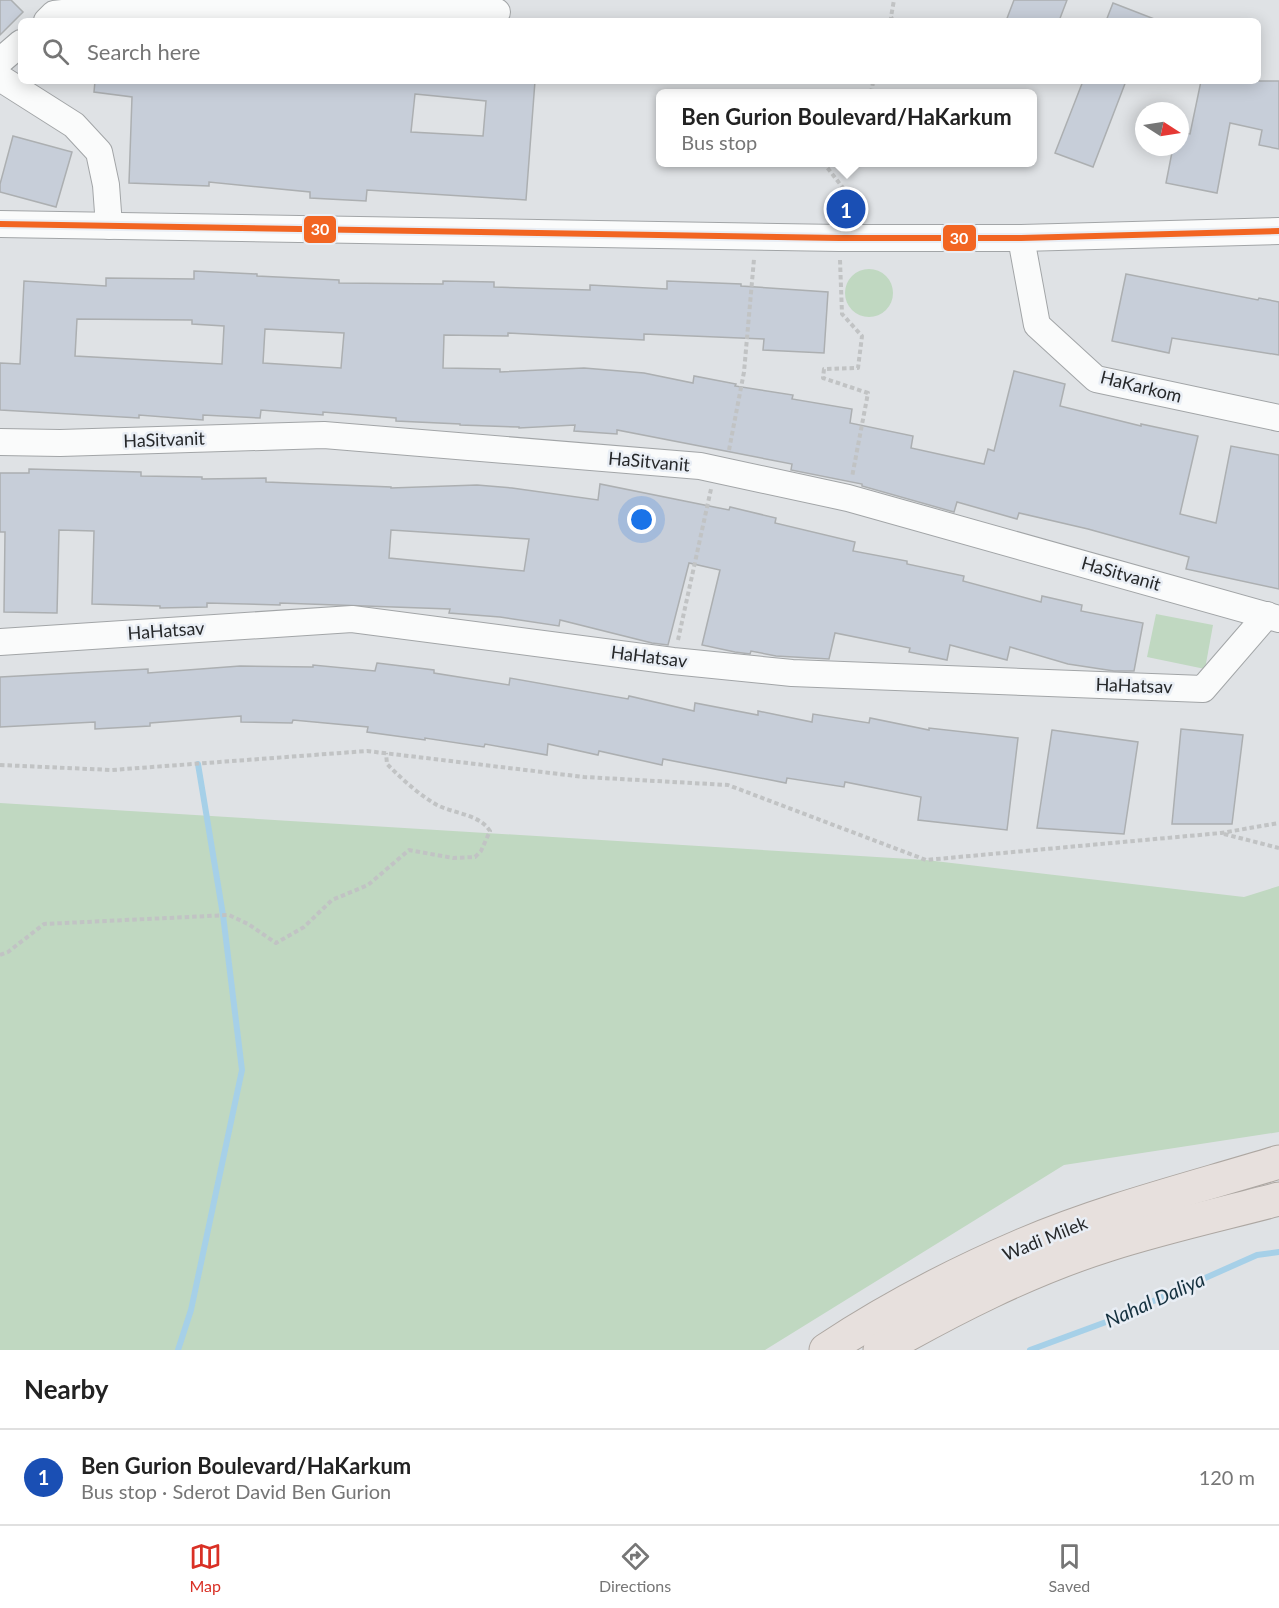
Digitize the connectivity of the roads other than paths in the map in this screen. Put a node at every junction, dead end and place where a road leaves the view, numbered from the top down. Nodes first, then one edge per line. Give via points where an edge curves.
1 (497, 12) dead end
2 (50, 18) edge
3 (18, 46) edge
4 (0, 61) edge
5 (0, 78) edge
6 (0, 224) edge
7 (109, 226) junction
8 (1279, 231) edge
9 (1021, 238) junction
10 (1279, 418) edge
11 (0, 442) edge
12 (1273, 617) edge
13 (0, 642) edge
14 (1279, 1162) edge
15 (1279, 1199) edge
16 (826, 1350) edge
17 (880, 1350) edge

1 - 2 street via 95,9
3 - 4 street
5 - 7 street via 74,125 99,152
6 - 7 street
7 - 9 street
8 - 9 street
9 - 10 street, HaKarkom via 1037,325 1096,379
11 - 12 street, HaSitvanit via 324,435 700,466 848,498
12 - 13 street, HaHatsav via 1203,688 792,673 352,619
14 - 16 highway, Wadi Milek via 1024,1245 908,1301
15 - 17 highway, Wadi Milek via 1108,1245 1035,1271

